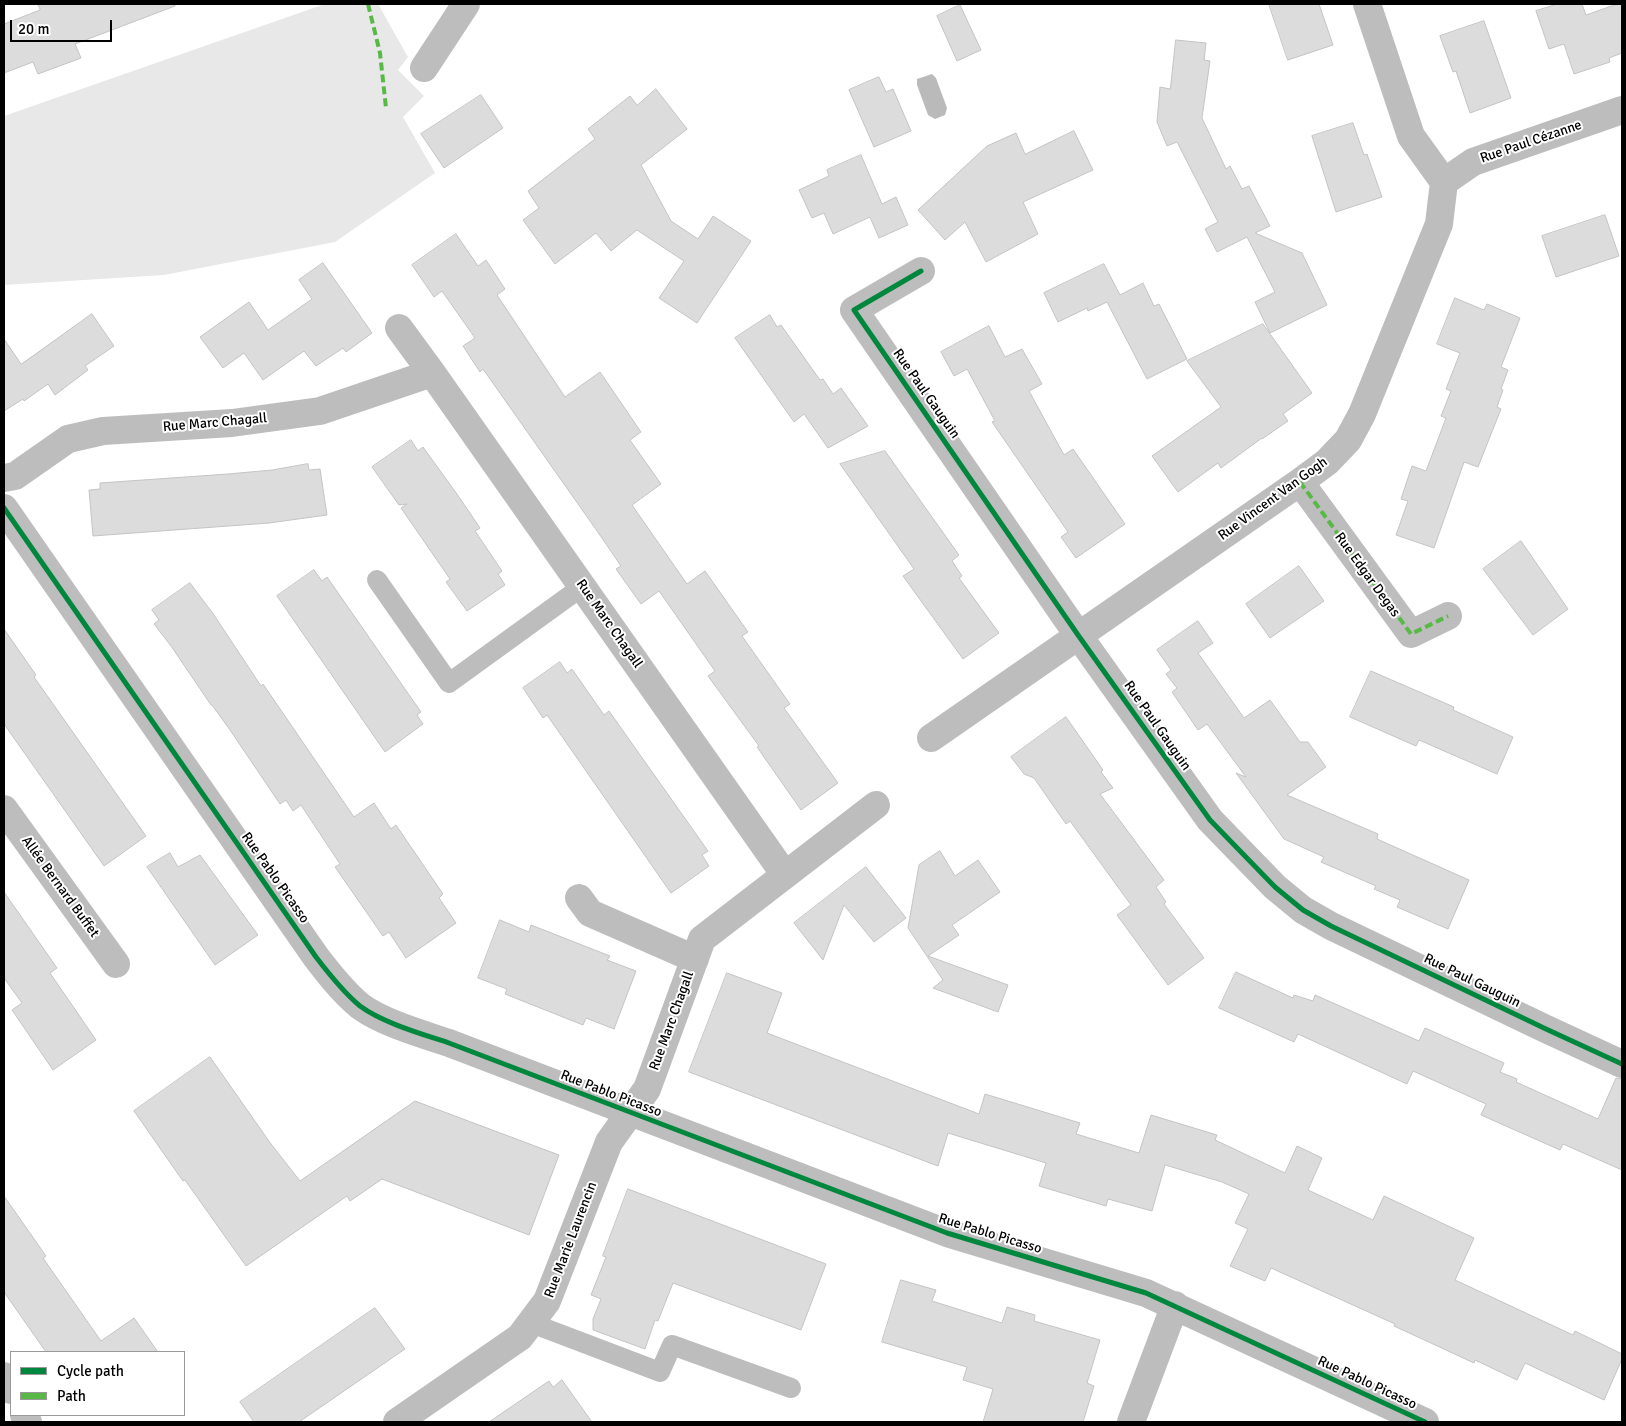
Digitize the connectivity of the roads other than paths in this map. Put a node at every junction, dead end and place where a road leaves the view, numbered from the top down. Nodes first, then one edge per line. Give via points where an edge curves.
1 (466, 4) edge
2 (1368, 4) edge
3 (424, 68) dead end
4 (1622, 110) edge
5 (1444, 182) junction
6 (920, 271) dead end
7 (399, 328) dead end
8 (432, 373) junction
9 (4, 478) edge
10 (1300, 482) junction
11 (4, 508) edge
12 (376, 580) dead end
13 (583, 586) junction
14 (1448, 616) dead end
15 (1078, 635) junction
16 (931, 738) dead end
17 (876, 805) dead end
18 (4, 809) edge
19 (785, 874) junction
20 (579, 898) dead end
21 (695, 959) junction
22 (116, 964) dead end
23 (1622, 1064) edge
24 (630, 1113) junction
25 (1175, 1305) junction
26 (531, 1323) junction
27 (4, 1376) edge
28 (10, 1388) edge
29 (791, 1388) dead end
30 (396, 1422) edge
31 (1131, 1422) edge
32 (1425, 1422) edge

1 - 3 street
2 - 5 street via 1411,136
4 - 5 street, Rue Paul Cézanne via 1473,162
5 - 10 street, Rue Vincent Van Gogh via 1439,224 1362,414 1348,440 1327,462
6 - 15 street, Rue Paul Gauguin via 854,310
7 - 8 street, Rue Marc Chagall
8 - 9 street, Rue Marc Chagall via 320,411 232,423 102,431 68,439 15,476
8 - 13 street, Rue Marc Chagall
10 - 14 street, Rue Edgar Degas via 1411,634
10 - 15 street, Rue Vincent Van Gogh
11 - 24 street, Rue Pablo Picasso via 333,980 361,1006 394,1024
12 - 13 lane via 449,682
13 - 19 street, Rue Marc Chagall
15 - 16 street, Rue Vincent Van Gogh
15 - 23 street, Rue Paul Gauguin via 1210,820 1275,887 1303,910
17 - 19 street, Rue Marc Chagall
18 - 22 street, Allée Bernard Buffet
19 - 21 street, Rue Marc Chagall via 702,939
20 - 21 street via 590,914
21 - 24 street, Rue Marc Chagall via 647,1089
24 - 25 street, Rue Pablo Picasso via 947,1233 1146,1293
24 - 26 street, Rue Marie Laurencin via 609,1142 547,1301
25 - 31 street
25 - 32 street, Rue Pablo Picasso
26 - 29 lane via 660,1372 672,1346
26 - 30 street, Rue Marie Laurencin via 520,1337
27 - 28 street

